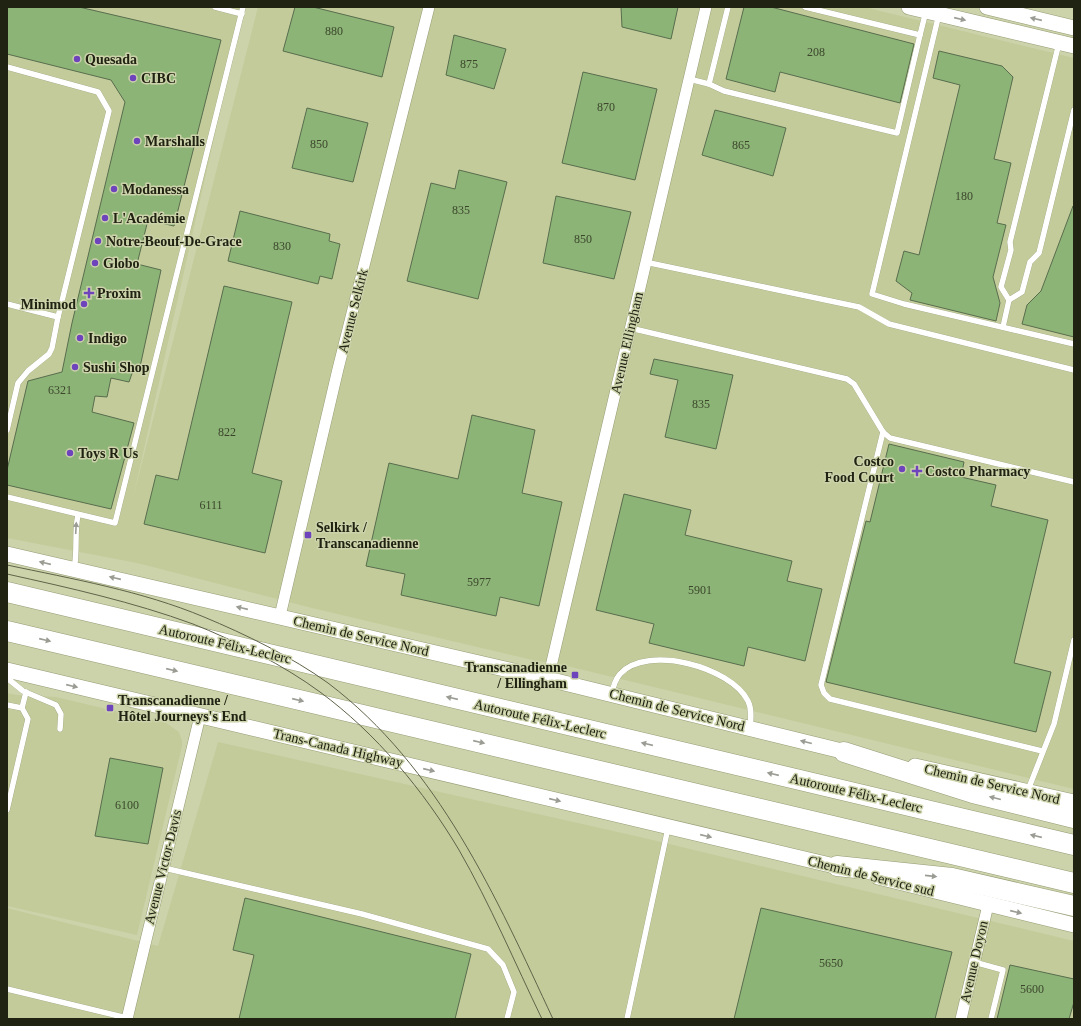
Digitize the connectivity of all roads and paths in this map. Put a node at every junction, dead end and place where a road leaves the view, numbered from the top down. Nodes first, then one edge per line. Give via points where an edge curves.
1 (215, 7) edge
2 (243, 7) edge
3 (429, 7) edge
4 (706, 7) edge
5 (728, 7) edge
6 (805, 7) edge
7 (909, 7) edge
8 (987, 7) edge
9 (933, 13) junction
10 (242, 14) junction
11 (1074, 28) edge
12 (920, 36) junction
13 (1067, 44) edge
14 (7, 68) edge
15 (688, 79) junction
16 (709, 84) junction
17 (1074, 110) edge
18 (646, 262) junction
19 (1009, 300) junction
20 (7, 304) edge
21 (58, 317) junction
22 (1003, 327) junction
23 (630, 328) junction
24 (1074, 344) edge
25 (1074, 370) edge
26 (7, 430) edge
27 (883, 432) junction
28 (1074, 482) edge
29 (7, 497) edge
30 (78, 515) junction
31 (7, 554) edge
32 (74, 569) junction
33 (7, 592) edge
34 (280, 616) junction
35 (7, 631) edge
36 (1074, 640) edge
37 (7, 670) edge
38 (7, 678) edge
39 (548, 679) junction
40 (26, 692) junction
41 (611, 695) junction
42 (7, 705) edge
43 (22, 708) junction
44 (200, 716) junction
45 (60, 728) dead end
46 (750, 728) junction
47 (1042, 751) junction
48 (844, 752) junction
49 (1028, 791) junction
50 (1074, 802) edge
51 (7, 810) edge
52 (1074, 818) edge
53 (668, 827) junction
54 (1074, 845) edge
55 (837, 866) junction
56 (164, 868) junction
57 (1074, 883) edge
58 (988, 905) junction
59 (1074, 906) edge
60 (1074, 925) edge
61 (974, 962) junction
62 (7, 989) edge
63 (127, 1019) edge
64 (507, 1019) edge
65 (627, 1019) edge
66 (961, 1019) edge
67 (991, 1019) edge

1 - 10 lane
2 - 10 lane
3 - 34 street, Avenue Selkirk via 338,369
4 - 15 street, Avenue Ellingham
5 - 16 lane
6 - 12 lane
7 - 9 main road
11 -> 8 main road
9 - 12 lane
9 -> 13 main road
9 - 22 lane via 872,294
10 - 30 lane via 115,523
12 - 16 lane via 897,133 724,91
13 - 19 lane via 1010,242 1011,250 1001,287
14 - 21 lane via 98,92 109,111
15 - 16 lane
15 - 18 street, Avenue Ellingham
17 - 19 lane via 1039,253 1030,262 1022,292
18 - 23 street, Avenue Ellingham
18 - 25 lane via 860,307 889,324
19 - 22 lane
20 - 21 lane
21 - 26 lane via 49,354 18,383
22 - 24 lane
23 - 27 lane via 847,379 854,384
23 - 39 street, Avenue Ellingham
27 - 28 lane via 890,438
27 - 47 lane via 821,684 824,693 830,699
29 - 30 lane
32 -> 30 lane
32 -> 31 main road
34 -> 32 main road
54 -> 33 highway, Autoroute Félix-Leclerc
34 - 39 main road, Chemin de Service Nord
35 -> 57 highway
36 - 47 lane via 1054,724
37 -> 44 main road, Trans-Canada Highway
38 - 40 lane
39 - 41 main road, Chemin de Service Nord
40 - 43 lane
40 - 45 lane via 56,705 61,714
41 - 46 main road, Chemin de Service Nord
41 - 46 lane via 616,679 632,666 648,661 687,663 710,671 737,687 748,702
42 - 43 lane
43 - 51 lane via 28,724
44 -> 53 main road, Trans-Canada Highway
44 - 56 street, Avenue Victor-Davis
48 -> 46 main road, Chemin de Service Nord
47 - 49 lane
48 - 49 main road, Chemin de Service Nord
52 -> 48 highway via 972,793
49 - 50 main road, Chemin de Service Nord
53 -> 55 main road, Chemin de Service sud
53 - 65 lane
55 - 58 main road, Chemin de Service sud
55 -> 59 highway via 952,878
56 - 63 street, Avenue Victor-Davis
56 - 64 lane via 362,914 488,949 503,965 514,992
58 -> 60 main road, Chemin de Service sud
58 - 61 street, Avenue Doyon
61 - 66 street, Avenue Doyon
61 - 67 lane via 1003,970
62 - 63 lane

